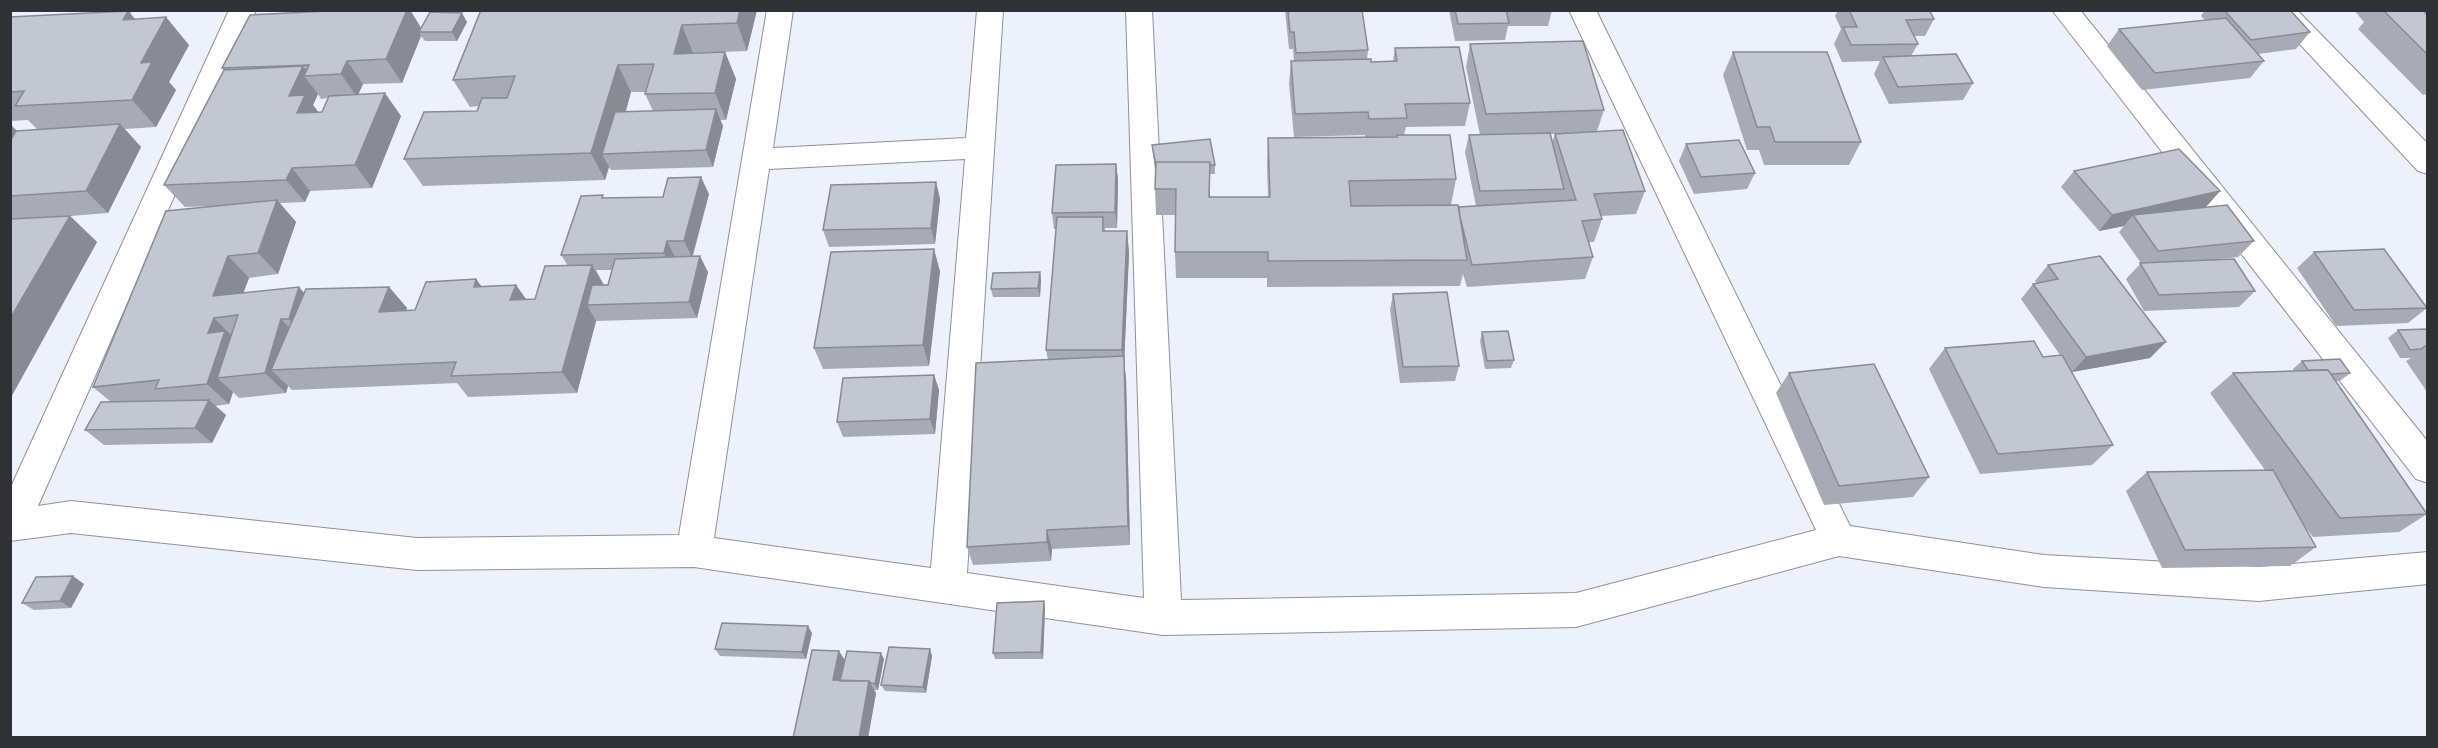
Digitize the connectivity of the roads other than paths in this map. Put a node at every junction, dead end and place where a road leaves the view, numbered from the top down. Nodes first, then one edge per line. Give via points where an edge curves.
1 (243, 10) edge
2 (780, 10) edge
3 (990, 10) edge
4 (1138, 10) edge
5 (1582, 10) edge
6 (2065, 10) edge
7 (2281, 10) edge
8 (980, 148) junction
9 (756, 159) junction
10 (2427, 163) edge
11 (2427, 468) edge
12 (11, 525) edge
13 (1839, 540) junction
14 (694, 551) junction
15 (2427, 568) edge
16 (948, 589) junction
17 (1163, 618) junction

1 - 12 street
2 - 9 street
3 - 8 street
4 - 17 street
5 - 13 street
6 - 11 street
7 - 10 street
8 - 9 street
8 - 16 street
9 - 14 street
12 - 14 street via 71,518 417,554
13 - 15 street via 2044,571 2259,584
13 - 17 street via 1576,610
14 - 16 street
16 - 17 street

